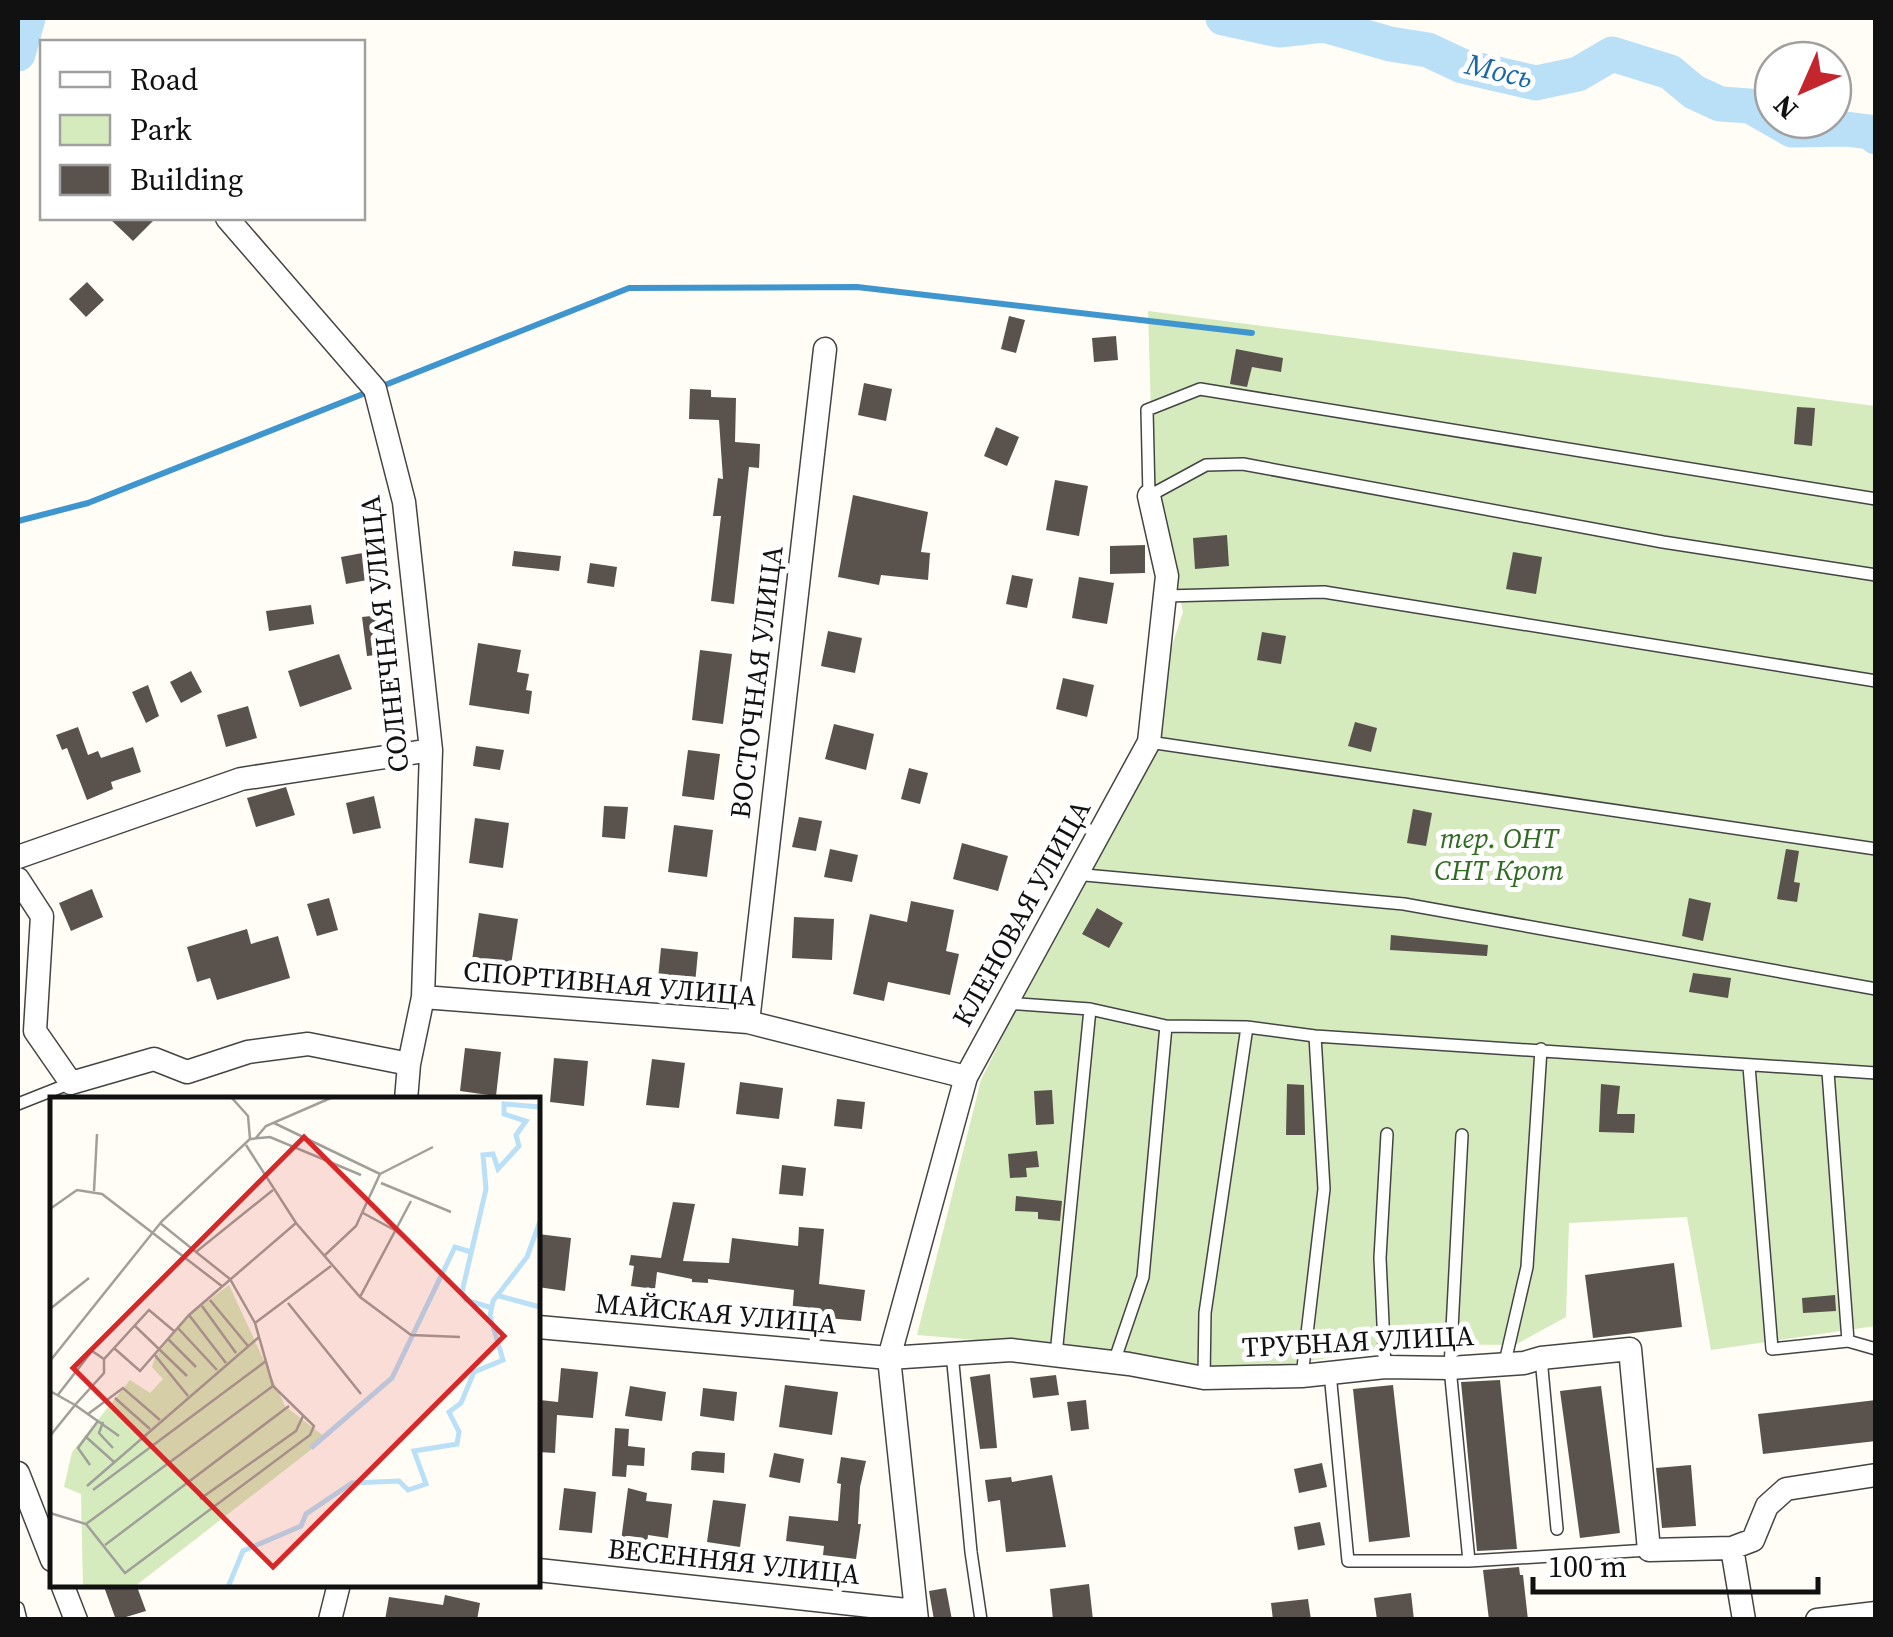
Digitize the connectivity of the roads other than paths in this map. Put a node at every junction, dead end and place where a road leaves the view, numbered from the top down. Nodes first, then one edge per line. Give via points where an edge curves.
1 (229, 220) edge
2 (824, 349) dead end
3 (1149, 496) junction
4 (1876, 499) edge
5 (1876, 574) edge
6 (1165, 596) junction
7 (1876, 681) edge
8 (1150, 742) junction
9 (431, 750) junction
10 (1876, 849) edge
11 (18, 857) edge
12 (1074, 874) junction
13 (18, 879) edge
14 (1876, 989) edge
15 (423, 997) junction
16 (1005, 1004) junction
17 (1090, 1010) junction
18 (748, 1022) junction
19 (1166, 1026) junction
20 (1247, 1027) junction
21 (1315, 1036) junction
22 (1541, 1049) junction
23 (409, 1064) junction
24 (1749, 1066) junction
25 (1828, 1072) junction
26 (1876, 1074) edge
27 (966, 1077) junction
28 (71, 1083) junction
29 (406, 1097) edge
30 (18, 1104) edge
31 (1387, 1134) dead end
32 (1462, 1136) dead end
33 (540, 1328) edge
34 (1848, 1341) junction
35 (1876, 1349) edge
36 (952, 1353) junction
37 (1056, 1355) junction
38 (889, 1358) junction
39 (1540, 1358) junction
40 (1114, 1362) junction
41 (1505, 1362) junction
42 (1385, 1366) junction
43 (1450, 1368) junction
44 (1330, 1373) junction
45 (1302, 1376) junction
46 (1204, 1378) junction
47 (18, 1473) edge
48 (1876, 1475) edge
49 (1557, 1529) dead end
50 (1732, 1548) junction
51 (1649, 1550) junction
52 (50, 1555) edge
53 (1469, 1561) junction
54 (540, 1570) edge
55 (63, 1587) edge
56 (337, 1587) edge
57 (18, 1608) edge
58 (1876, 1612) edge
59 (916, 1615) edge
60 (20, 1620) edge
61 (76, 1620) edge
62 (330, 1620) edge
63 (981, 1620) edge
64 (1744, 1620) edge
65 (1817, 1620) edge

1 - 9 street, СОЛНЕЧНАЯ УЛИЦА via 374,389 404,502
2 - 18 street, ВОСТОЧНАЯ УЛИЦА
3 - 4 lane via 1147,410 1200,389
3 - 5 lane via 1206,465 1243,464
3 - 6 street, КЛЕНОВАЯ УЛИЦА via 1168,576
6 - 7 lane via 1324,592
6 - 8 street, КЛЕНОВАЯ УЛИЦА
8 - 10 lane
8 - 12 street, КЛЕНОВАЯ УЛИЦА
9 - 11 street via 241,779
9 - 15 street, СОЛНЕЧНАЯ УЛИЦА
12 - 14 lane via 1404,904
12 - 16 street, КЛЕНОВАЯ УЛИЦА
13 - 28 street via 42,916 34,1032
15 - 18 street, СПОРТИВНАЯ УЛИЦА
15 - 23 street, СОЛНЕЧНАЯ УЛИЦА
16 - 17 lane
16 - 27 street, КЛЕНОВАЯ УЛИЦА
17 - 19 lane
17 - 37 lane
18 - 27 street, СПОРТИВНАЯ УЛИЦА
19 - 20 lane
19 - 40 lane via 1143,1277
20 - 21 lane
20 - 46 lane via 1205,1313
21 - 22 lane
21 - 45 lane via 1324,1189
22 - 24 lane
22 - 41 lane via 1528,1267
23 - 28 street via 308,1044 248,1052 187,1072 154,1059
23 - 29 street, СОЛНЕЧНАЯ УЛИЦА
24 - 25 lane
24 - 34 lane via 1772,1349
25 - 26 lane
25 - 34 lane
27 - 38 street, КЛЕНОВАЯ УЛИЦА
28 - 30 lane
31 - 42 lane via 1380,1258
32 - 43 lane
33 - 38 street, МАЙСКАЯ УЛИЦА
34 - 35 lane
36 - 37 street, ТРУБНАЯ УЛИЦА
36 - 38 street, ТРУБНАЯ УЛИЦА
36 - 63 lane
37 - 40 street, ТРУБНАЯ УЛИЦА
38 - 59 street
39 - 41 street, ТРУБНАЯ УЛИЦА
39 - 49 lane
39 - 51 street, ТРУБНАЯ УЛИЦА via 1630,1349
40 - 46 street, ТРУБНАЯ УЛИЦА
41 - 43 street, ТРУБНАЯ УЛИЦА
42 - 43 street, ТРУБНАЯ УЛИЦА
42 - 44 street, ТРУБНАЯ УЛИЦА
43 - 53 lane
44 - 45 street, ТРУБНАЯ УЛИЦА
44 - 53 lane via 1348,1560
45 - 46 street, ТРУБНАЯ УЛИЦА
47 - 52 street
48 - 50 street via 1786,1489 1767,1506 1753,1540
50 - 51 street
50 - 64 street
51 - 53 lane
54 - 59 street, ВЕСЕННЯЯ УЛИЦА
55 - 61 street
56 - 62 street
57 - 60 lane
58 - 65 street

